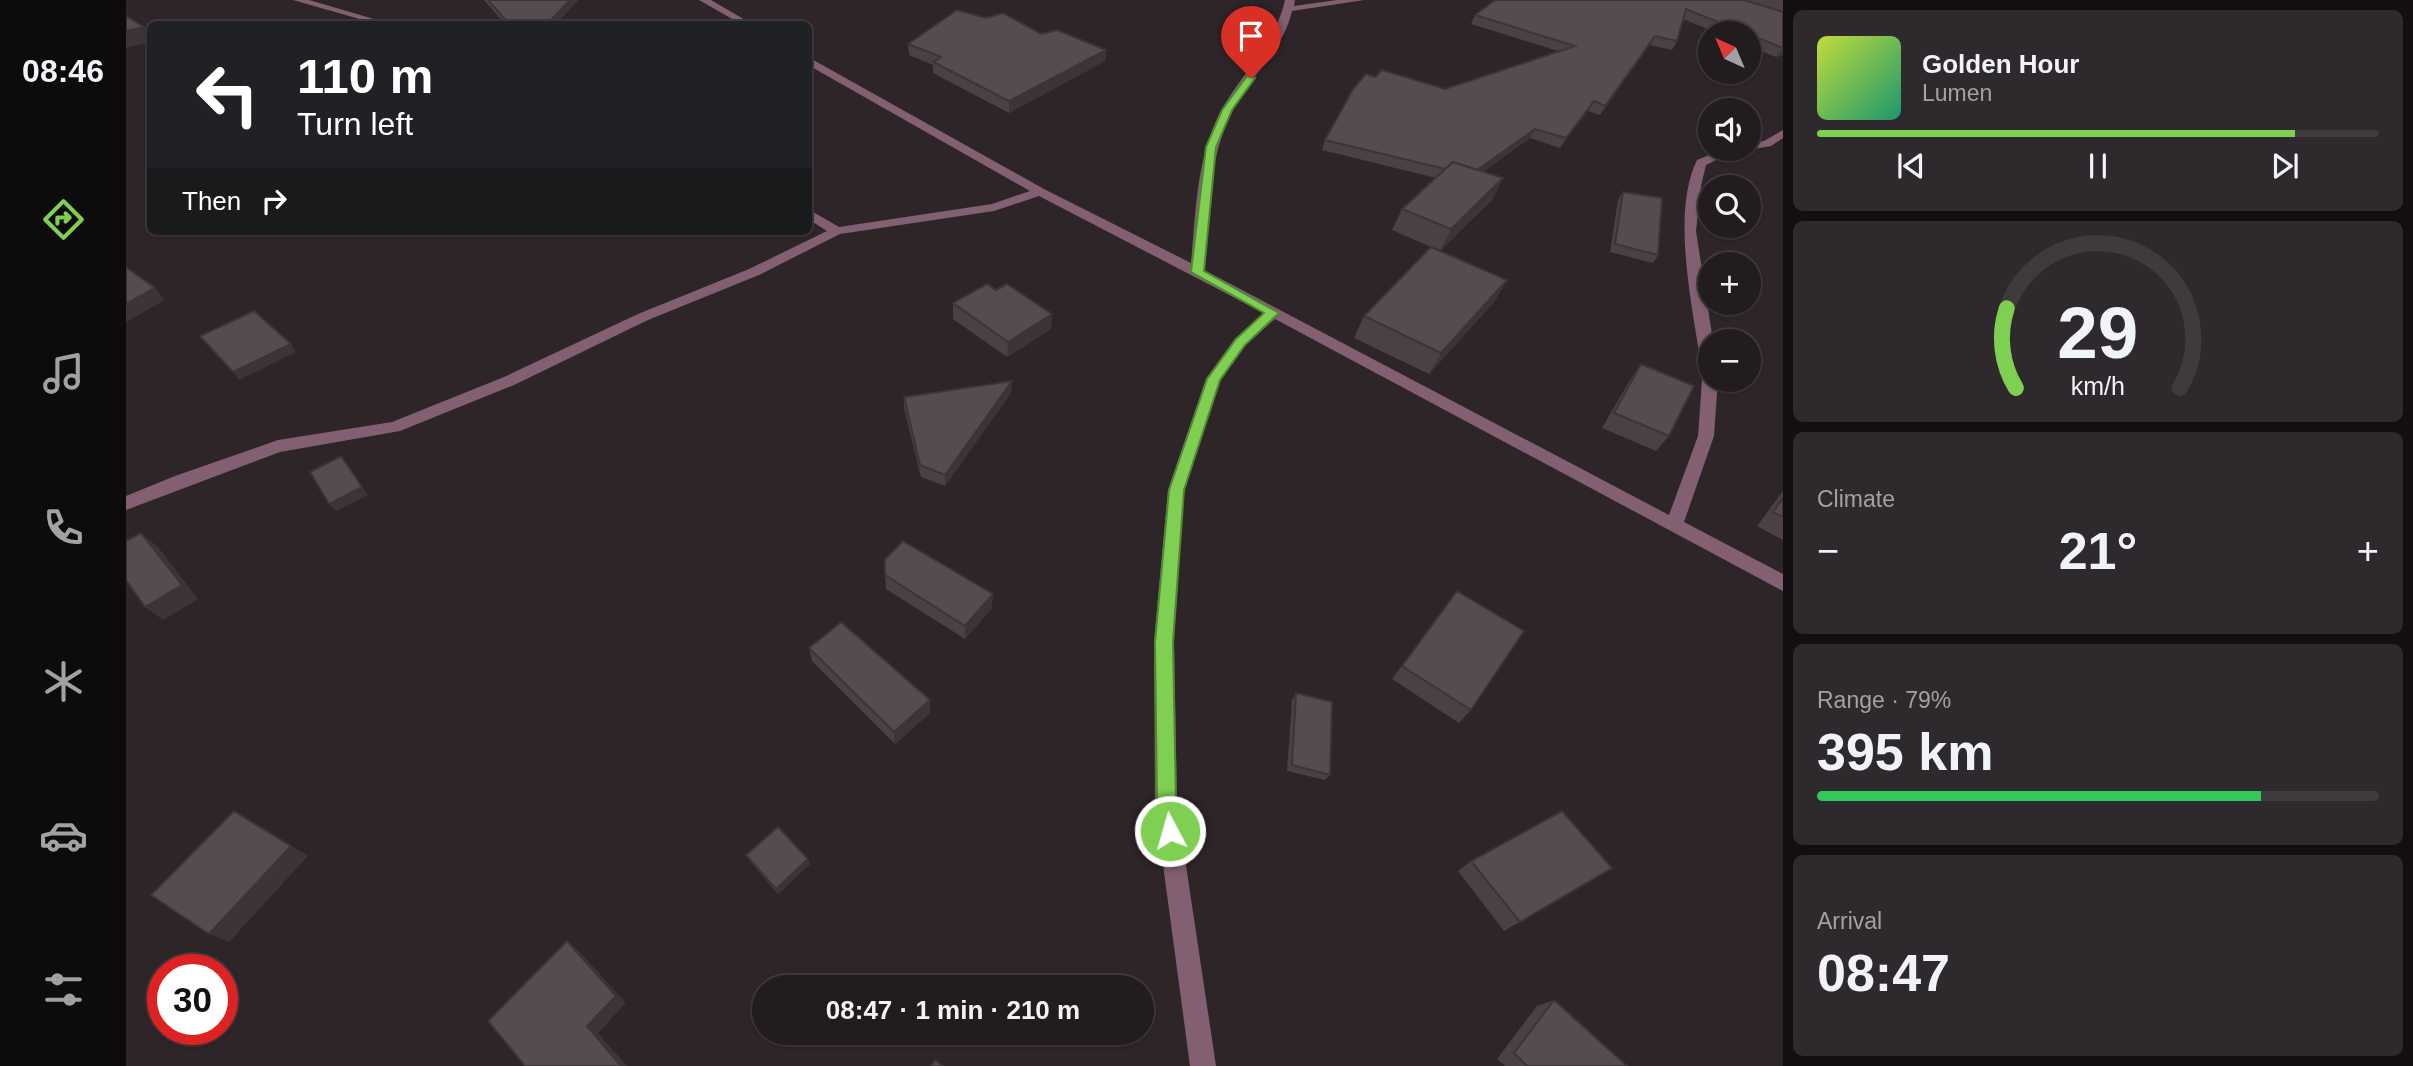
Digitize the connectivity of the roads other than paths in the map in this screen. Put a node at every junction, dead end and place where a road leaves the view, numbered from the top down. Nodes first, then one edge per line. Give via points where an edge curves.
1 (298, 0) edge
2 (705, 0) edge
3 (1359, 0) edge
4 (1289, 4) edge
5 (375, 21) edge
6 (742, 21) edge
7 (812, 62) edge
8 (1783, 133) edge
9 (1767, 144) junction
10 (1761, 145) edge
11 (1783, 150) edge
12 (1705, 161) edge
13 (1040, 192) junction
14 (812, 215) edge
15 (837, 231) junction
16 (1198, 272) junction
17 (1273, 313) junction
18 (1704, 329) edge
19 (1709, 392) edge
20 (126, 503) edge
21 (1674, 526) junction
22 (1783, 583) edge
23 (1203, 1066) edge

1 - 5 street
2 - 6 street
3 - 4 street
4 - 16 street via 1275,39 1227,110 1211,147
7 - 13 street
8 - 9 street
9 - 10 street
9 - 11 street
12 - 18 street via 1700,163 1695,186 1690,231
13 - 15 street via 995,208
13 - 16 street
14 - 15 street
15 - 20 street via 509,382 394,427 278,446
16 - 17 street
17 - 21 street
17 - 23 street via 1240,342 1214,379 1177,490 1164,642 1166,805
19 - 21 street via 1706,436
21 - 22 street

